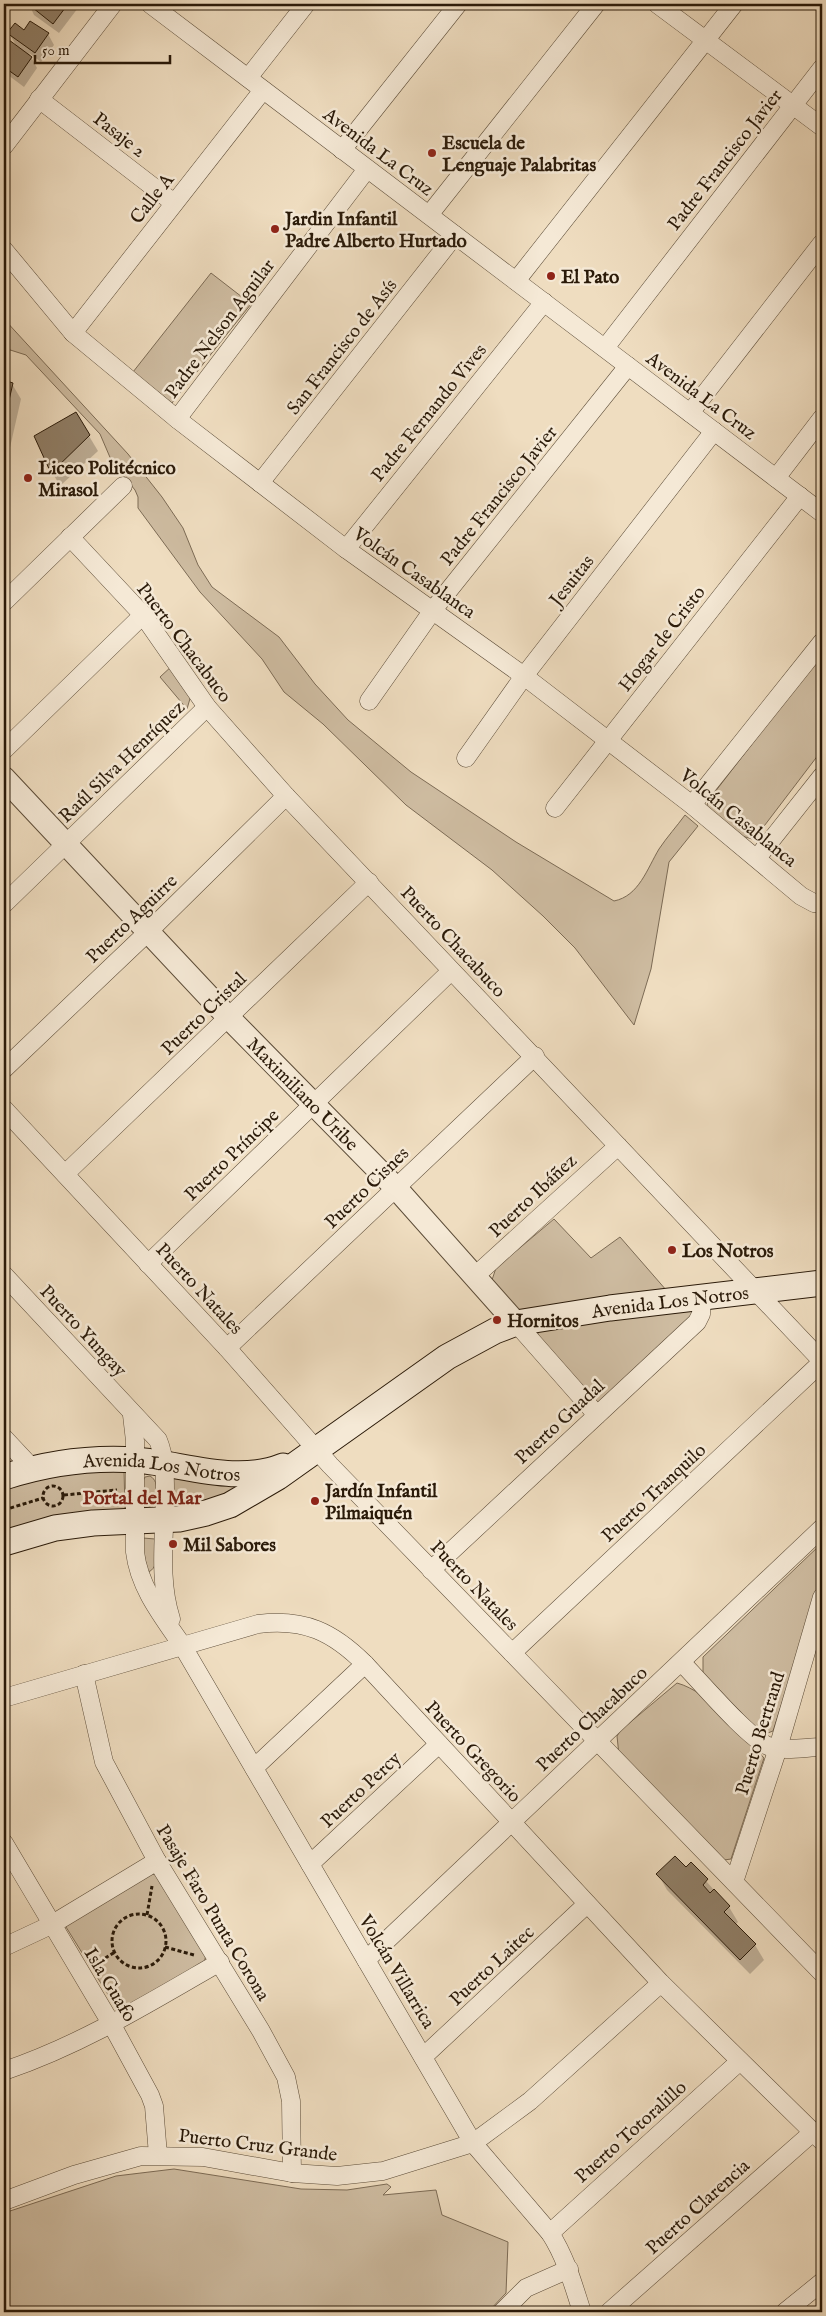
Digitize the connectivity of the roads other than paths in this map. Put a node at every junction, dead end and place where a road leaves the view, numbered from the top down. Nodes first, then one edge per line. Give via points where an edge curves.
1 (113, 4) edge
2 (150, 4) edge
3 (306, 4) edge
4 (458, 4) edge
5 (596, 4) edge
6 (657, 4) edge
7 (734, 4) edge
8 (705, 40) junction
9 (822, 68) edge
10 (248, 78) junction
11 (263, 90) junction
12 (40, 99) junction
13 (793, 105) junction
14 (822, 127) edge
15 (4, 146) edge
16 (342, 150) junction
17 (368, 169) junction
18 (174, 203) junction
19 (429, 215) junction
20 (456, 235) junction
21 (822, 243) edge
22 (4, 250) edge
23 (516, 281) junction
24 (544, 302) junction
25 (73, 333) junction
26 (605, 348) junction
27 (628, 366) junction
28 (690, 413) junction
29 (822, 418) edge
30 (177, 419) junction
31 (714, 431) junction
32 (776, 478) junction
33 (260, 483) junction
34 (123, 486) dead end
35 (800, 496) junction
36 (822, 513) edge
37 (70, 537) junction
38 (346, 549) junction
39 (4, 602) edge
40 (433, 610) junction
41 (143, 616) junction
42 (822, 642) edge
43 (524, 676) junction
44 (369, 702) dead end
45 (206, 708) junction
46 (608, 740) junction
47 (4, 750) edge
48 (466, 758) dead end
49 (822, 776) edge
50 (4, 778) edge
51 (286, 796) junction
52 (692, 806) junction
53 (555, 808) dead end
54 (66, 845) junction
55 (757, 858) junction
56 (369, 882) junction
57 (4, 904) edge
58 (822, 904) edge
59 (148, 932) junction
60 (451, 971) junction
61 (229, 1018) junction
62 (535, 1056) junction
63 (4, 1069) edge
64 (313, 1105) junction
65 (4, 1109) edge
66 (618, 1146) junction
67 (65, 1174) junction
68 (396, 1188) junction
69 (148, 1264) junction
70 (4, 1275) edge
71 (475, 1276) junction
72 (822, 1283) edge
73 (754, 1291) junction
74 (702, 1296) junction
75 (516, 1323) junction
76 (227, 1348) junction
77 (822, 1361) edge
78 (132, 1415) junction
79 (597, 1415) junction
80 (4, 1438) edge
81 (317, 1449) junction
82 (135, 1460) junction
83 (164, 1463) junction
84 (32, 1468) junction
85 (4, 1477) edge
86 (165, 1520) junction
87 (135, 1521) junction
88 (822, 1528) edge
89 (4, 1543) edge
90 (431, 1570) junction
91 (822, 1597) edge
92 (182, 1645) junction
93 (512, 1653) junction
94 (682, 1663) junction
95 (365, 1664) junction
96 (84, 1674) junction
97 (4, 1698) edge
98 (596, 1740) junction
99 (439, 1744) junction
100 (822, 1747) edge
101 (778, 1748) junction
102 (254, 1768) junction
103 (512, 1822) junction
104 (4, 1843) edge
105 (157, 1861) junction
106 (310, 1864) junction
107 (734, 1882) junction
108 (587, 1904) junction
109 (51, 1925) junction
110 (4, 1947) edge
111 (366, 1960) junction
112 (220, 1962) junction
113 (822, 1973) edge
114 (661, 1983) junction
115 (112, 2025) junction
116 (423, 2057) junction
117 (740, 2061) junction
118 (4, 2072) edge
119 (818, 2136) edge
120 (473, 2143) junction
121 (158, 2155) junction
122 (292, 2173) junction
123 (4, 2201) edge
124 (550, 2233) junction
125 (569, 2269) junction
126 (822, 2282) edge
127 (502, 2312) edge
128 (582, 2312) edge
129 (609, 2312) edge
130 (785, 2312) edge

1 - 12 street
2 - 10 street, Avenida La Cruz
3 - 10 street
4 - 16 street
5 - 19 street
6 - 8 street
7 - 8 street
8 - 13 street
8 - 23 street
9 - 13 street, Padre Francisco Javier
10 - 11 street, Avenida La Cruz
11 - 16 street, Avenida La Cruz
11 - 18 street, Calle A
12 - 15 street
12 - 18 street, Pasaje 2
13 - 14 street
13 - 26 street, Padre Francisco Javier
16 - 17 street, Avenida La Cruz
17 - 19 street, Avenida La Cruz
17 - 30 street, Padre Nelson Aguilar
18 - 25 street, Calle A
19 - 20 street, Avenida La Cruz
20 - 23 street, Avenida La Cruz
20 - 33 street, San Francisco de Asís
21 - 28 street
22 - 25 street, Volcán Casablanca
23 - 24 street, Avenida La Cruz
24 - 26 street, Avenida La Cruz
24 - 38 street, Padre Fernando Vives
25 - 30 street, Volcán Casablanca
26 - 27 street, Avenida La Cruz
27 - 28 street, Avenida La Cruz
27 - 40 street, Padre Francisco Javier
28 - 31 street, Avenida La Cruz
29 - 32 street
30 - 33 street, Volcán Casablanca
31 - 32 street, Avenida La Cruz
31 - 43 street, Jesuitas
32 - 35 street, Avenida La Cruz
33 - 38 street, Volcán Casablanca
34 - 37 street
35 - 36 street, Avenida La Cruz
35 - 46 street, Hogar de Cristo
37 - 39 street
37 - 41 street, Puerto Chacabuco
38 - 40 street, Volcán Casablanca
40 - 43 street, Volcán Casablanca
40 - 44 street, Padre Francisco Javier
41 - 45 street, Puerto Chacabuco
41 - 47 street
42 - 52 street
43 - 46 street, Volcán Casablanca
43 - 48 street, Jesuitas
45 - 51 street, Puerto Chacabuco
45 - 54 street, Raúl Silva Henríquez
46 - 52 street, Volcán Casablanca
46 - 53 street, Hogar de Cristo
49 - 55 street
50 - 54 street, Maximiliano Uribe
51 - 56 street, Puerto Chacabuco
51 - 59 street, Puerto Aguirre
52 - 55 street, Volcán Casablanca
54 - 57 street, Raúl Silva Henríquez
54 - 59 street, Maximiliano Uribe
55 - 58 street, Volcán Casablanca via 801,896
56 - 60 street, Puerto Chacabuco
56 - 61 street, Puerto Cristal
59 - 61 street, Maximiliano Uribe
59 - 63 street, Puerto Aguirre
60 - 62 street, Puerto Chacabuco
60 - 64 street, Puerto Príncipe
61 - 64 street, Maximiliano Uribe
61 - 67 street, Puerto Cristal
62 - 66 street, Puerto Chacabuco
62 - 68 street, Puerto Cisnes
64 - 68 street, Maximiliano Uribe
64 - 69 street, Puerto Príncipe
65 - 67 street, Puerto Natales
66 - 71 street, Puerto Ibáñez
66 - 73 street, Puerto Chacabuco
67 - 69 street, Puerto Natales
68 - 71 street, Maximiliano Uribe
68 - 76 street, Puerto Cisnes
69 - 76 street, Puerto Natales
70 - 78 street, Puerto Yungay
71 - 75 street, Maximiliano Uribe
72 - 73 main road, Avenida Los Notros
73 - 74 main road, Avenida Los Notros
73 - 77 street, Puerto Chacabuco
74 - 75 main road, Avenida Los Notros
74 - 79 street, Puerto Guadal via 697,1322
75 - 79 street, Maximiliano Uribe
75 - 81 main road, Avenida Los Notros via 447,1357
76 - 81 street, Puerto Natales
77 - 93 street, Puerto Tranquilo
78 - 82 street
78 - 83 street, Puerto Yungay via 158,1440
79 - 90 street, Puerto Guadal
80 - 84 street
81 - 83 main road, Avenida Los Notros via 289,1464 262,1473 225,1473
81 - 86 main road, Avenida Los Notros via 238,1501 206,1514
81 - 90 street, Puerto Natales
82 - 83 main road, Avenida Los Notros
82 - 84 main road, Avenida Los Notros via 71,1462
82 - 87 street, Volcán Villarrica
83 - 86 street, Volcán Villarrica
84 - 85 main road, Avenida Los Notros
86 - 87 main road, Avenida Los Notros
86 - 92 street, Volcán Villarrica via 163,1583 171,1618
87 - 89 main road, Avenida Los Notros via 55,1528
87 - 92 street, Volcán Villarrica via 136,1568
88 - 94 street, Puerto Chacabuco
90 - 93 street, Puerto Natales
91 - 101 street, Puerto Bertrand
92 - 95 street, Puerto Gregorio via 258,1624 294,1623 327,1633
92 - 96 street, Puerto Gregorio
92 - 102 street, Volcán Villarrica
93 - 98 street, Puerto Natales
94 - 98 street, Puerto Chacabuco
94 - 101 street via 744,1727 764,1743
95 - 99 street, Puerto Gregorio
95 - 102 street
96 - 97 street, Puerto Gregorio
96 - 105 street, Pasaje Faro Punta Corona via 104,1762
98 - 103 street, Puerto Chacabuco
98 - 107 street, Puerto Natales
99 - 103 street, Puerto Gregorio
99 - 106 street, Puerto Percy
100 - 101 street
101 - 107 street, Puerto Bertrand
102 - 106 street, Volcán Villarrica
103 - 108 street, Puerto Gregorio
103 - 111 street, Puerto Chacabuco
104 - 109 street, Isla Guafo
105 - 109 street
105 - 112 street, Pasaje Faro Punta Corona
106 - 111 street, Volcán Villarrica
107 - 113 street, Puerto Natales
108 - 114 street, Puerto Gregorio
108 - 116 street, Puerto Laitec
109 - 110 street
109 - 115 street, Isla Guafo
111 - 116 street, Volcán Villarrica
112 - 115 street
112 - 122 street, Pasaje Faro Punta Corona via 286,2078 291,2101
114 - 117 street, Puerto Gregorio
114 - 120 street, Puerto Cruz Grande via 530,2101
115 - 118 street
115 - 121 street, Isla Guafo via 154,2106
116 - 120 street, Volcán Villarrica
117 - 119 street, Puerto Gregorio
117 - 124 street, Puerto Totoralillo
119 - 129 street, Puerto Clarencia
120 - 122 street, Puerto Cruz Grande via 383,2171 337,2176
120 - 124 street, Volcán Villarrica
121 - 122 street, Puerto Cruz Grande via 203,2156
121 - 123 street, Puerto Cruz Grande via 125,2159
124 - 125 street, Volcán Villarrica
125 - 127 street via 526,2288
125 - 128 street, Volcán Villarrica
126 - 130 street

